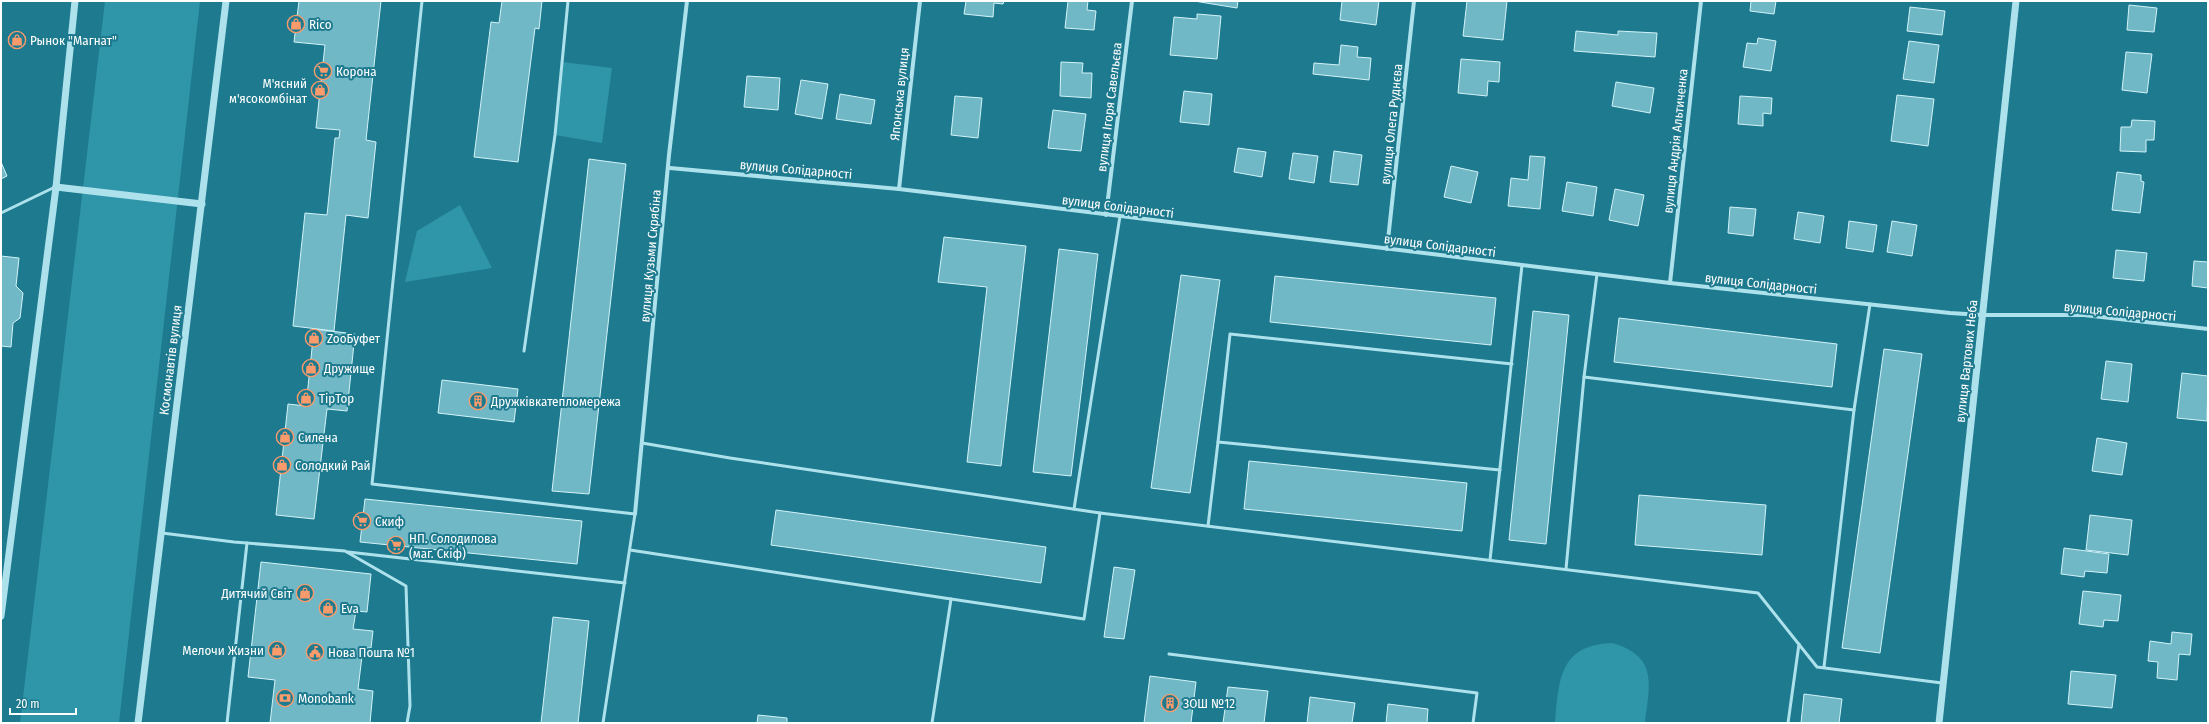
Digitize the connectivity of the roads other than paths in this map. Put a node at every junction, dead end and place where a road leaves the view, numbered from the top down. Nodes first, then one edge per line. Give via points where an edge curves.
1 (75, 1) edge
2 (226, 1) edge
3 (422, 1) edge
4 (568, 1) edge
5 (687, 1) edge
6 (920, 1) edge
7 (1132, 1) edge
8 (1414, 1) edge
9 (1701, 1) edge
10 (2016, 1) edge
11 (670, 168) dead end
12 (56, 187) junction
13 (899, 189) junction
14 (202, 204) junction
15 (1, 213) edge
16 (1106, 215) junction
17 (1120, 216) junction
18 (1387, 249) junction
19 (1522, 265) junction
20 (1597, 274) junction
21 (1670, 283) junction
22 (1870, 304) junction
23 (1982, 315) junction
24 (2208, 329) edge
25 (524, 351) dead end
26 (1512, 364) junction
27 (1584, 377) junction
28 (1854, 410) junction
29 (1218, 442) junction
30 (642, 443) junction
31 (1500, 470) junction
32 (1074, 509) junction
33 (1100, 513) junction
34 (636, 514) junction
35 (1208, 526) junction
36 (160, 533) junction
37 (247, 543) junction
38 (630, 550) junction
39 (345, 551) junction
40 (1490, 560) junction
41 (1566, 569) junction
42 (625, 583) junction
43 (951, 599) junction
44 (1, 616) edge
45 (1799, 644) junction
46 (1169, 654) dead end
47 (1824, 667) junction
48 (1944, 684) junction
49 (138, 723) edge
50 (227, 723) edge
51 (407, 723) edge
52 (603, 723) edge
53 (932, 723) edge
54 (1473, 723) edge
55 (1788, 723) edge
56 (1939, 723) edge

1 - 12 street
2 - 14 street, Космонавтів вулиця
3 - 34 lane via 372,484
4 - 25 lane via 555,135
5 - 30 street, вулиця Кузьми Скрябіна via 669,155
6 - 13 street, Японська вулиця
7 - 16 street, вулиця Ігоря Савельєва
8 - 18 street, вулиця Олега Руднєва
9 - 21 street, вулиця Андрія Альтиченка
10 - 23 street, вулиця Вартових Неба
11 - 13 street, вулиця Солідарності
12 - 14 street
12 - 15 lane
12 - 44 street
13 - 16 street, вулиця Солідарності
14 - 36 street, Космонавтів вулиця
16 - 17 street, вулиця Солідарності
17 - 18 street, вулиця Солідарності
17 - 32 lane
18 - 19 street, вулиця Солідарності
19 - 20 street, вулиця Солідарності
19 - 26 lane
20 - 21 street, вулиця Солідарності
20 - 27 lane
21 - 22 street, вулиця Солідарності
22 - 23 street, вулиця Солідарності
22 - 28 lane
23 - 24 street, вулиця Солідарності via 2084,315
23 - 48 street, вулиця Вартових Неба
26 - 29 lane via 1230,334
26 - 31 lane
27 - 28 lane
27 - 41 lane
28 - 47 lane
29 - 31 lane
29 - 35 lane
30 - 32 lane
30 - 34 street, вулиця Кузьми Скрябіна
31 - 40 lane
32 - 33 lane
33 - 35 lane
33 - 43 lane via 1084,619
34 - 38 lane
35 - 40 lane
36 - 37 lane
36 - 49 street, Космонавтів вулиця
37 - 39 lane
37 - 50 lane
38 - 42 lane
38 - 43 lane
39 - 42 lane
39 - 51 lane via 406,586 410,706
40 - 41 lane
41 - 45 lane via 1758,593
42 - 52 lane
43 - 53 lane
45 - 47 lane via 1817,667
45 - 55 lane
46 - 54 lane via 1477,693
47 - 48 lane
48 - 56 street, вулиця Вартових Неба

